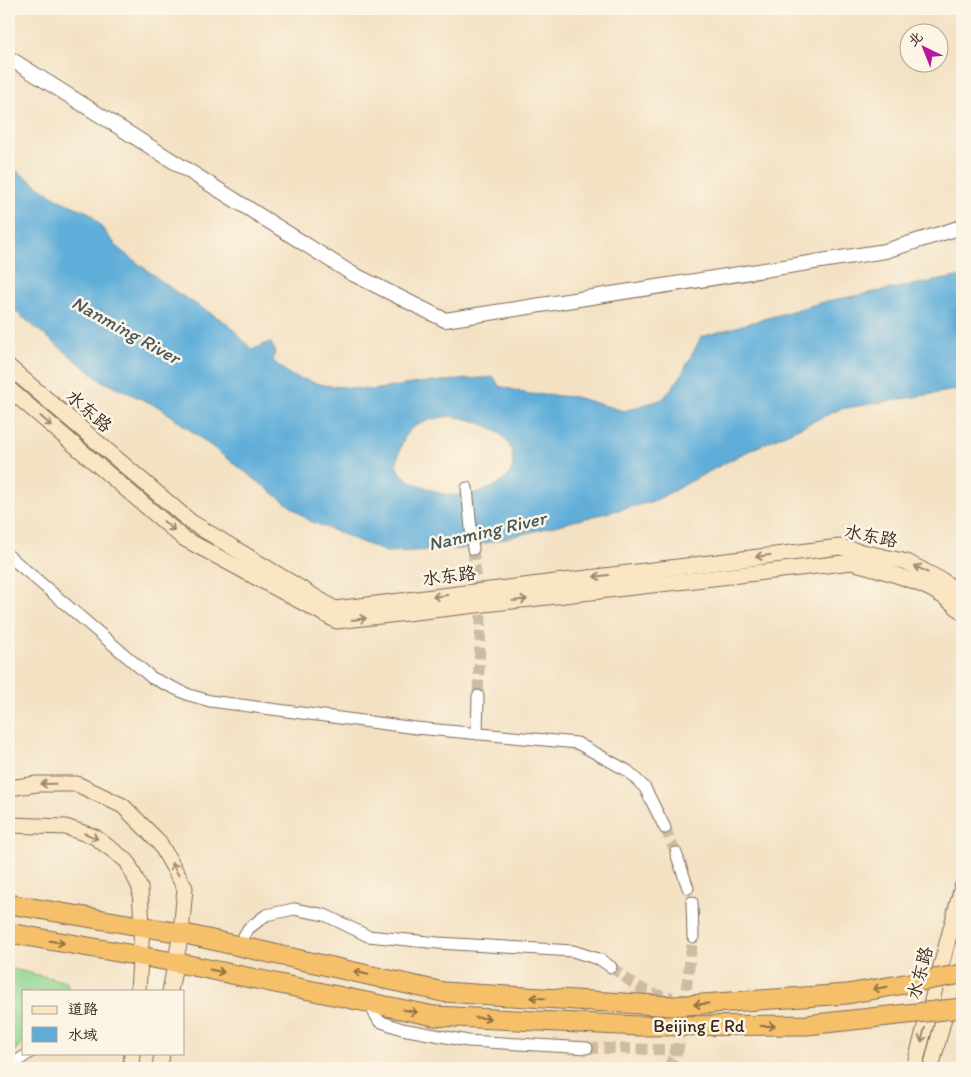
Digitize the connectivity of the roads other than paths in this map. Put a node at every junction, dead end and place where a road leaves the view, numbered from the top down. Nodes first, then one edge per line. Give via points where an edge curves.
1 (9, 58) edge
2 (962, 227) edge
3 (9, 367) edge
4 (9, 389) edge
5 (467, 488) dead end
6 (473, 548) tunnel mouth
7 (9, 556) edge
8 (962, 595) edge
9 (962, 612) edge
10 (478, 696) tunnel mouth
11 (477, 734) junction
12 (9, 788) edge
13 (9, 825) edge
14 (665, 828) tunnel mouth
15 (676, 854) tunnel mouth
16 (962, 887) edge
17 (688, 888) dead end
18 (692, 902) dead end
19 (9, 904) edge
20 (142, 927) junction
21 (9, 933) edge
22 (181, 933) junction
23 (693, 937) tunnel mouth
24 (238, 946) junction
25 (962, 948) edge
26 (141, 957) junction
27 (174, 962) junction
28 (611, 967) tunnel mouth
29 (962, 974) edge
30 (138, 990) edge
31 (170, 990) edge
32 (368, 1002) junction
33 (962, 1008) edge
34 (587, 1048) tunnel mouth
35 (29, 1054) edge
36 (132, 1054) edge
37 (162, 1054) edge
38 (9, 1068) edge
39 (131, 1068) edge
40 (160, 1068) edge
41 (914, 1068) edge
42 (931, 1068) edge

1 - 2 street via 350,273 445,320 885,251
8 -> 3 main road, 水东路 via 906,562 840,547 335,609 191,522
4 -> 9 main road, 水东路 via 183,538 337,621 852,562 904,578 934,592
5 - 6 street
7 - 11 street via 152,678 189,695 210,702
10 - 11 street
11 - 14 street via 577,743 600,754 628,771 645,788
22 -> 12 main road via 185,888 159,842 122,806 77,784
13 -> 20 main road via 66,827 95,836 127,861 140,888
15 - 17 street
16 -> 41 main road, 水东路
18 - 23 street
19 - 20 highway, Beijing E Rd
20 - 22 highway, Beijing E Rd
20 - 26 main road
21 -> 26 highway, Beijing E Rd
22 - 24 highway, Beijing E Rd
22 - 27 main road
24 - 28 street via 248,929 266,915 294,909 325,915 368,936 438,944 573,951 601,960
29 -> 24 highway, Beijing E Rd, bridge via 847,994 673,1006 443,992
25 - 42 main road, 水东路
26 - 27 highway, Beijing E Rd
26 - 30 main road
27 - 31 main road
27 -> 32 highway, Beijing E Rd
32 -> 33 highway, Beijing E Rd, bridge via 434,1016 640,1026 807,1026
32 - 34 street via 379,1021 402,1030 468,1041
35 - 38 street
36 - 39 main road
37 - 40 main road

